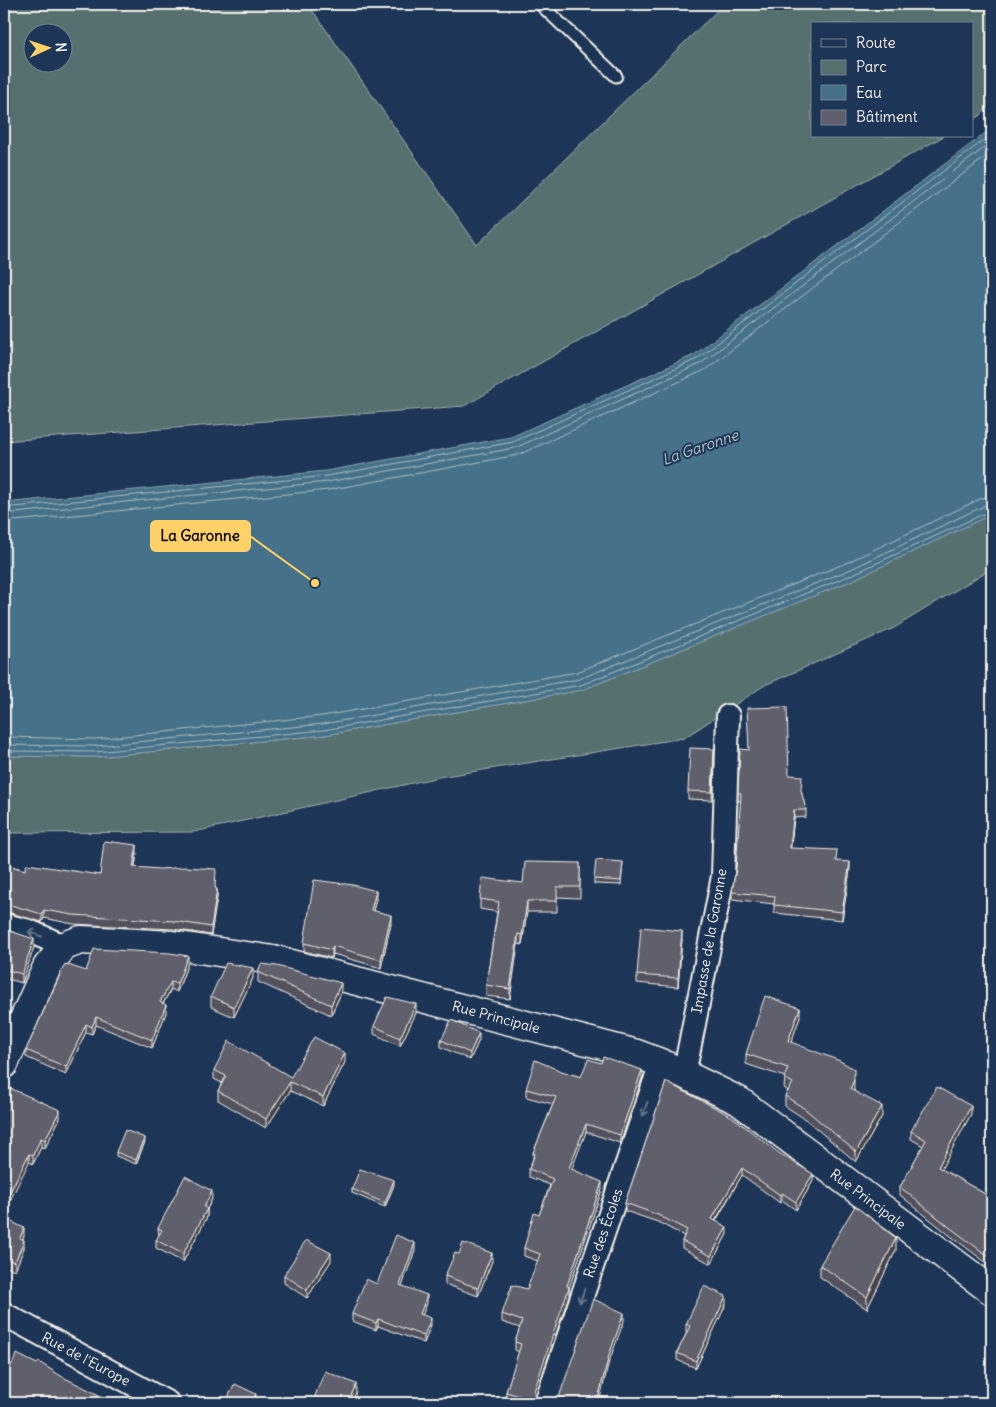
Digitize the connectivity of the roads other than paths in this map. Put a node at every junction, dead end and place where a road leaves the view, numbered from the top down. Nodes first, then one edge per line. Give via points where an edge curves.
1 (540, 4) edge
2 (616, 76) dead end
3 (728, 716) dead end
4 (4, 925) edge
5 (64, 946) junction
6 (4, 1064) edge
7 (672, 1069) junction
8 (992, 1291) edge
9 (4, 1314) edge
10 (168, 1403) edge
11 (546, 1403) edge

1 - 2 lane
3 - 7 street, Impasse de la Garonne via 723,876
5 -> 4 street via 29,931
5 - 6 street via 47,967
5 - 7 street, Rue Principale via 81,940 172,945 280,961 636,1054
7 - 8 street, Rue Principale via 739,1101
7 -> 11 street, Rue des Écoles
9 - 10 street, Rue de l'Europe

